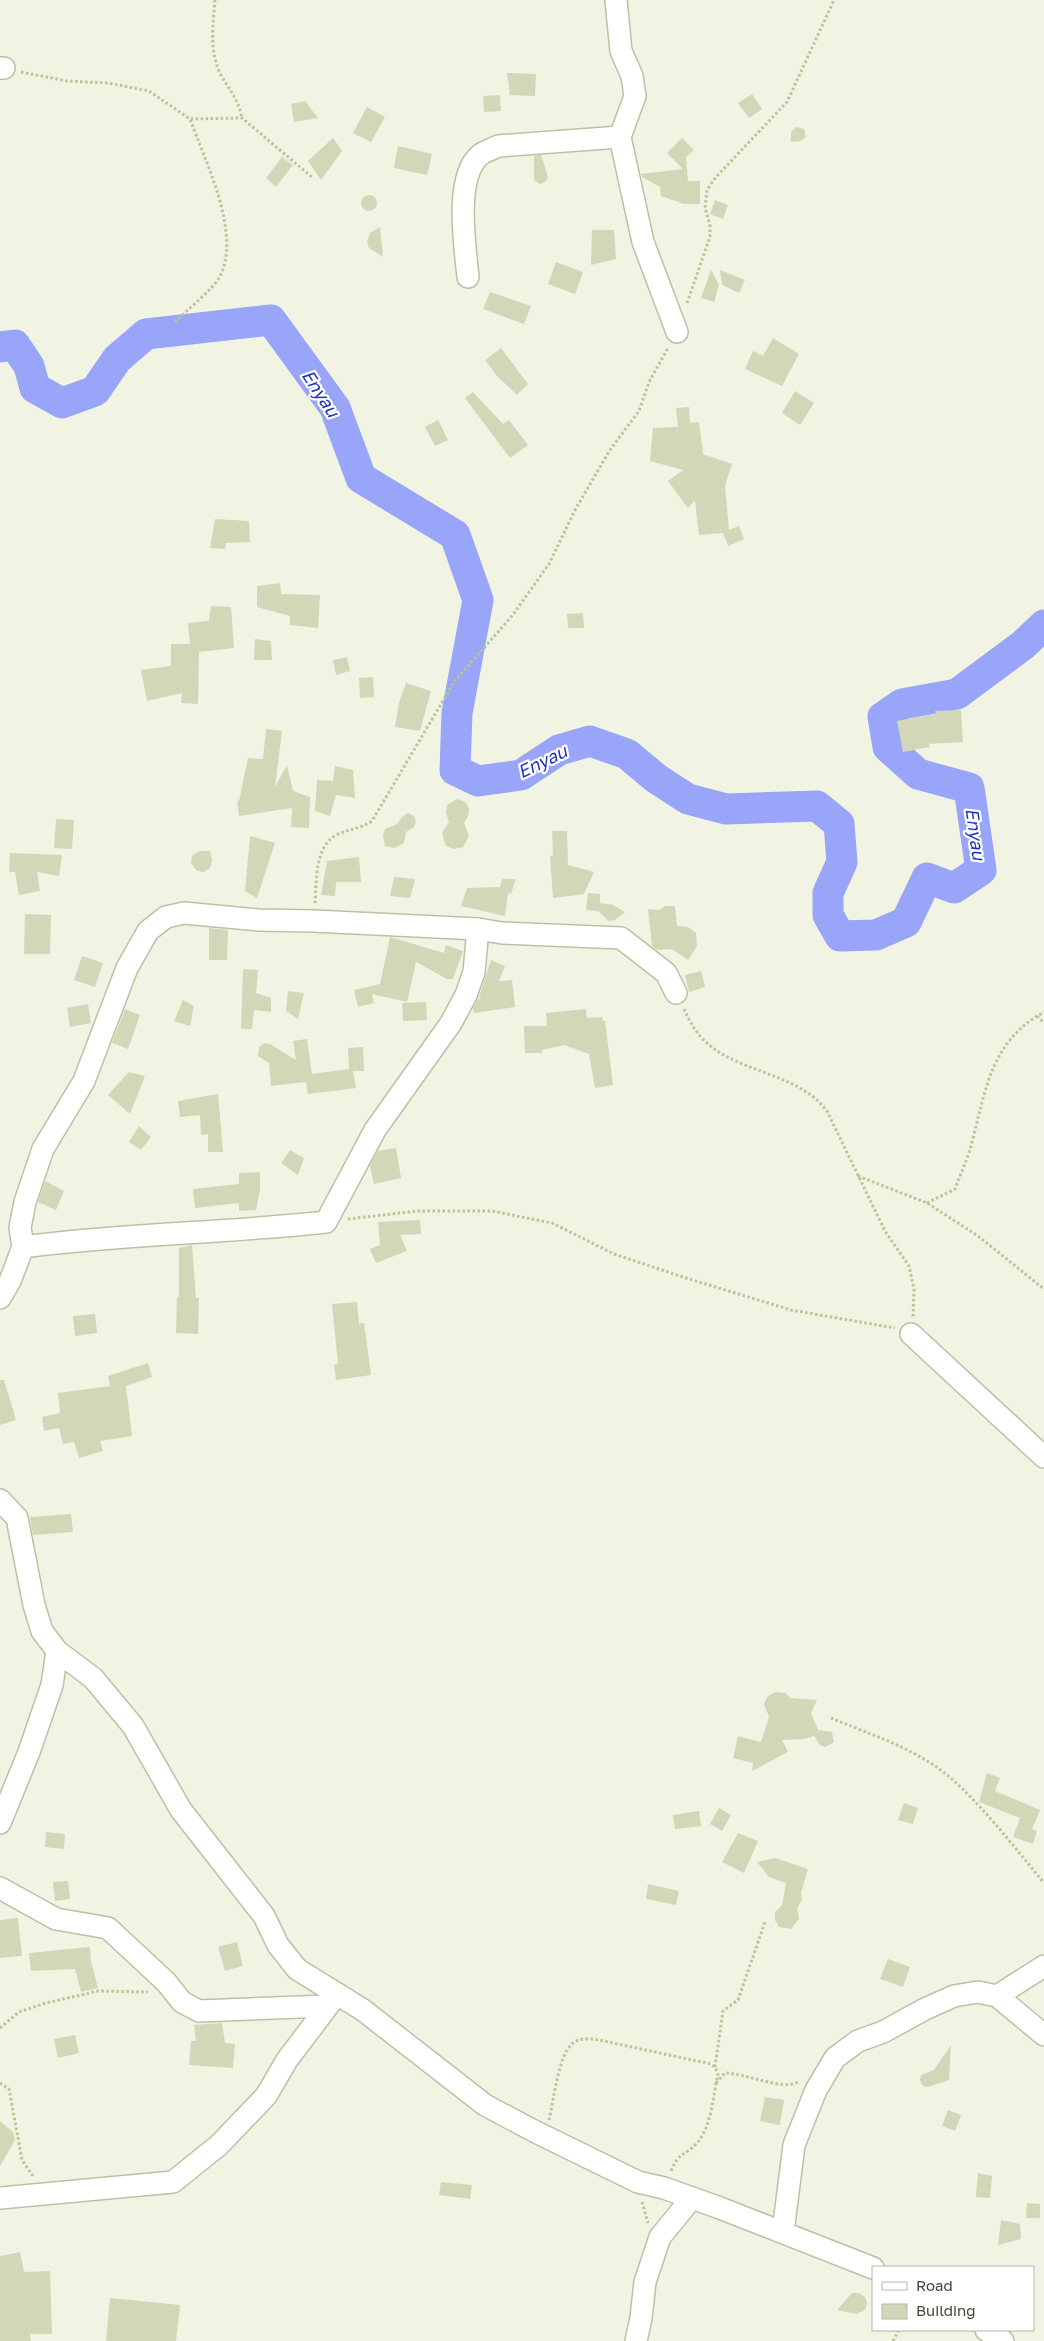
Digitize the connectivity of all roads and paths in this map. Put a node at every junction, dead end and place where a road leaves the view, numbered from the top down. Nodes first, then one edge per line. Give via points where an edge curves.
1 (215, 0) edge
2 (616, 0) edge
3 (834, 0) edge
4 (2, 68) edge
5 (242, 118) junction
6 (190, 119) junction
7 (620, 137) junction
8 (313, 178) dead end
9 (468, 277) dead end
10 (175, 322) dead end
11 (677, 332) junction
12 (314, 921) junction
13 (478, 929) junction
14 (676, 993) joint
15 (1044, 1012) edge
16 (1037, 1016) junction
17 (1044, 1023) edge
18 (858, 1176) junction
19 (927, 1203) junction
20 (326, 1222) junction
21 (23, 1247) junction
22 (1044, 1289) edge
23 (0, 1298) edge
24 (911, 1334) junction
25 (1044, 1457) edge
26 (0, 1500) edge
27 (57, 1651) junction
28 (831, 1718) dead end
29 (0, 1823) edge
30 (1044, 1883) edge
31 (0, 1888) edge
32 (765, 1922) dead end
33 (1044, 1966) edge
34 (173, 1993) junction
35 (998, 1996) junction
36 (332, 2000) junction
37 (0, 2028) edge
38 (1044, 2035) edge
39 (715, 2066) junction
40 (801, 2079) dead end
41 (0, 2083) edge
42 (716, 2083) junction
43 (546, 2137) junction
44 (638, 2182) junction
45 (664, 2188) junction
46 (45, 2193) junction
47 (0, 2198) edge
48 (692, 2198) junction
49 (783, 2232) junction
50 (660, 2237) junction
51 (872, 2268) edge
52 (988, 2331) edge
53 (636, 2341) edge
54 (1003, 2341) edge

1 - 5 path via 212,32 215,56 220,73 237,99
2 - 7 street via 620,43 632,76 635,96
3 - 11 path via 787,102 707,190 705,208 710,238
4 - 6 path via 66,81 108,83 149,91
5 - 6 path
5 - 8 path
6 - 10 path via 224,219 227,248 218,278
7 - 9 street via 498,146 480,155 471,168 463,213
7 - 11 street via 643,242
11 - 12 path via 649,382 639,411 610,450 533,588 454,682 372,821 335,836 320,853
12 - 13 street
12 - 21 street via 259,920 184,912 166,917 148,931 127,968 84,1081 43,1149 25,1202 20,1228
13 - 14 street via 621,938 666,973
13 - 20 street via 474,972 466,995 451,1023 375,1130
14 - 18 path via 693,1028 720,1054 802,1088 818,1099
15 - 16 path
16 - 17 path
16 - 19 path via 1003,1047 984,1091 972,1144 955,1188
18 - 19 path
18 - 24 path via 884,1231 909,1266 914,1289
19 - 22 path via 978,1236
20 - 21 street
20 - 24 path via 418,1211 473,1211 552,1223 614,1254 686,1278 791,1310 886,1325
21 - 23 street
24 - 25 street
26 - 27 street via 17,1518 37,1619
27 - 29 street via 52,1685
27 - 36 street via 93,1678 133,1726 181,1810 264,1916 278,1945 297,1969
28 - 30 path via 890,1742 928,1762 952,1780
31 - 34 street via 56,1918 108,1928 166,1982
32 - 39 path via 738,2000 723,2011
33 - 35 street
34 - 36 street via 188,2007 199,2011
34 - 37 path via 98,1991 20,2012
35 - 38 street
35 - 49 street via 978,1992 954,1996 858,2041 835,2058 816,2090 794,2145
36 - 43 street via 363,2010 485,2105
36 - 46 street via 287,2060 266,2096 219,2145 179,2178 166,2184
39 - 42 path via 718,2074
39 - 43 path via 599,2040 586,2038 574,2041 564,2052
40 - 42 path via 796,2084 780,2086 738,2073 725,2073
41 - 46 path via 9,2089 22,2160
42 - 45 path via 707,2125 697,2142 678,2156
43 - 44 street
44 - 45 street
44 - 50 path via 645,2220
45 - 48 street
46 - 47 street
48 - 49 street
48 - 50 street
49 - 51 street
50 - 53 street via 645,2282
52 - 54 street

